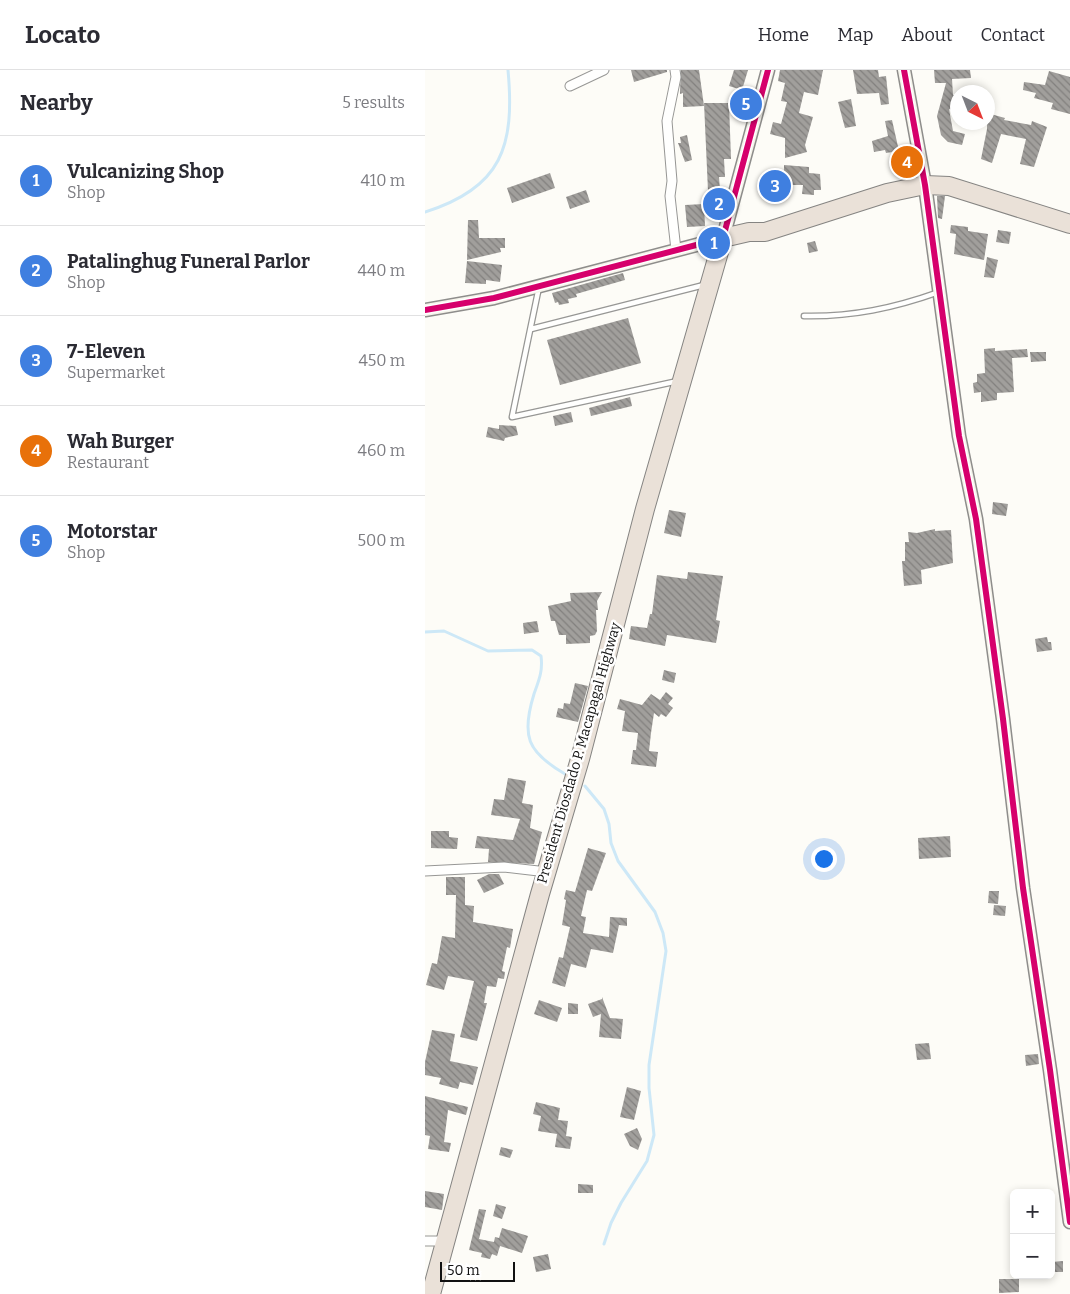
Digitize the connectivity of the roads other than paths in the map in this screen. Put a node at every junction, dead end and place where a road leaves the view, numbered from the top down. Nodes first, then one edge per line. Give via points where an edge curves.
1 (604, 70) edge
2 (675, 70) edge
3 (768, 70) edge
4 (904, 70) edge
5 (570, 86) dead end
6 (924, 180) junction
7 (1002, 197) junction
8 (1070, 214) edge
9 (1070, 224) edge
10 (723, 238) junction
11 (677, 250) junction
12 (710, 283) junction
13 (539, 286) junction
14 (940, 291) junction
15 (425, 310) edge
16 (805, 316) dead end
17 (531, 329) junction
18 (682, 380) junction
19 (425, 871) edge
20 (547, 872) junction
21 (1070, 1222) edge
22 (425, 1241) edge
23 (446, 1241) junction
24 (431, 1294) edge

1 - 5 street
2 - 11 street via 667,121 669,196
3 - 10 street
4 - 6 street
6 - 7 highway
6 - 10 highway via 765,232
6 - 14 street
7 - 8 highway
7 - 9 highway
10 - 11 street
10 - 12 highway, President Diosdado P. Macapagal Highway
11 - 13 street
12 - 17 lane
12 - 18 highway, President Diosdado P. Macapagal Highway
13 - 15 street
13 - 17 lane
14 - 16 lane via 914,301 857,314
14 - 21 street via 959,436 976,519 991,624 1023,888
17 - 18 lane via 512,417
18 - 20 highway, President Diosdado P. Macapagal Highway
19 - 20 street via 503,867
20 - 23 highway, President Diosdado P. Macapagal Highway
22 - 23 street
23 - 24 highway, President Diosdado P. Macapagal Highway

